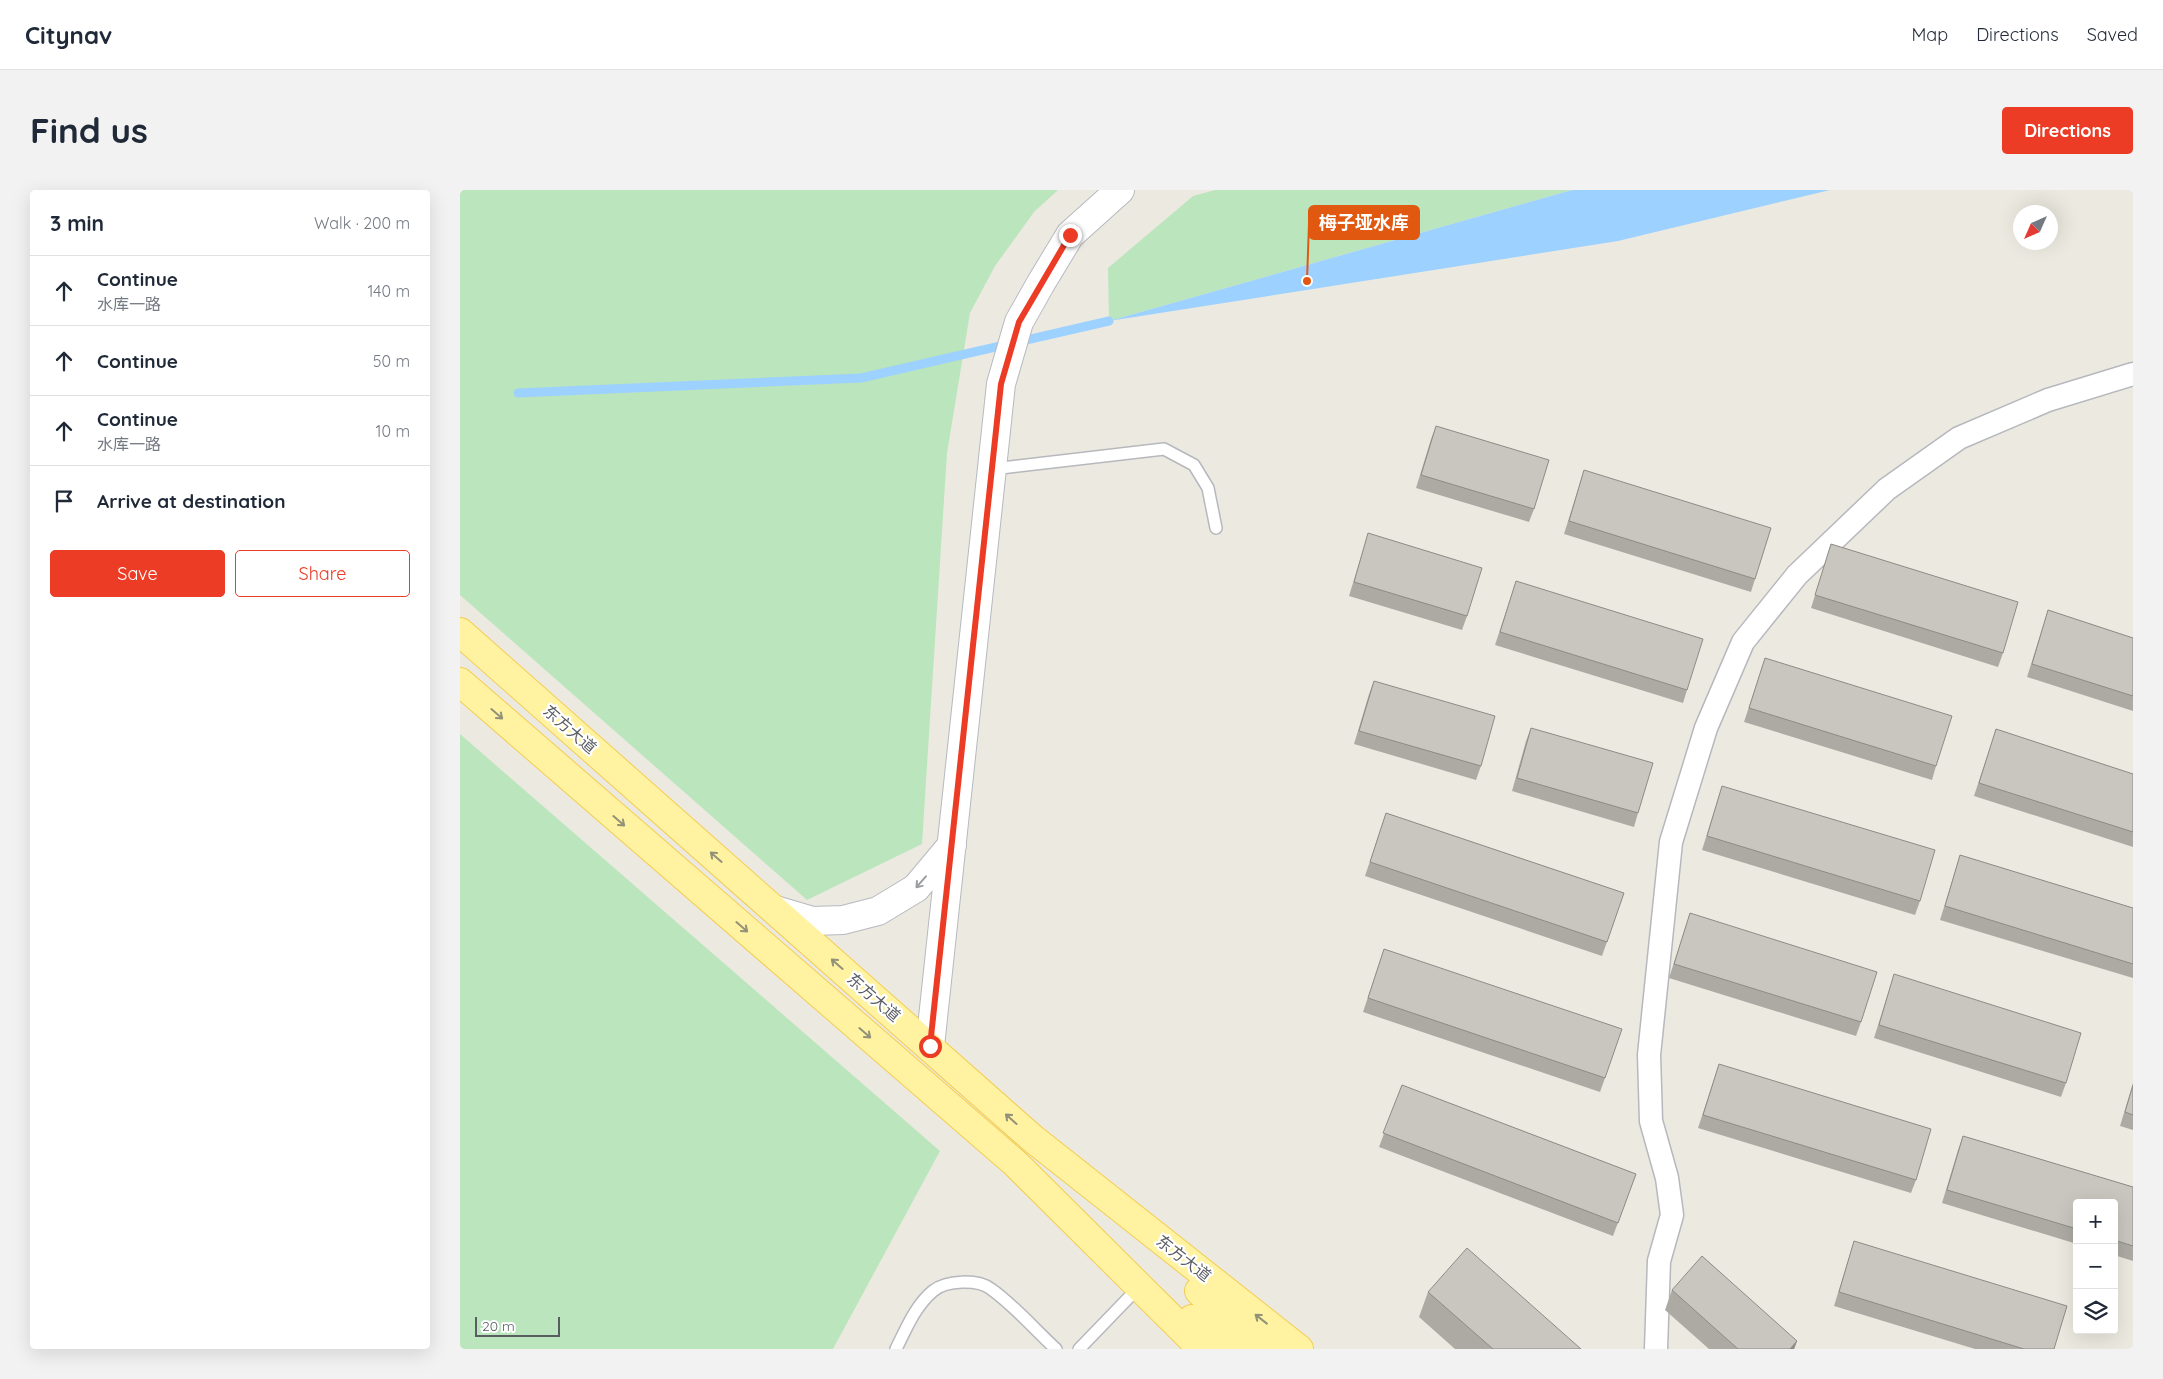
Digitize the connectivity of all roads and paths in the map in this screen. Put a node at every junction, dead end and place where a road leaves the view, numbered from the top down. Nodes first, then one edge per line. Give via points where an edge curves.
1 (1120, 190) edge
2 (2133, 374) edge
3 (993, 469) junction
4 (1216, 528) dead end
5 (460, 632) edge
6 (460, 682) edge
7 (952, 845) junction
8 (776, 910) junction
9 (930, 1046) junction
10 (1032, 1138) junction
11 (1016, 1164) junction
12 (1140, 1287) junction
13 (896, 1349) edge
14 (1056, 1349) edge
15 (1079, 1349) edge
16 (1202, 1349) edge
17 (1227, 1349) edge
18 (1262, 1349) edge
19 (1299, 1349) edge
20 (1656, 1349) edge

1 - 3 street via 1070,235 1019,322 1001,384
2 - 20 street via 2048,400 1959,438 1887,489 1797,575 1743,642 1706,728 1672,842 1649,1055 1651,1121 1667,1178 1672,1215 1659,1261
3 - 4 lane via 1164,449 1194,465 1208,488
3 - 7 street
8 -> 5 main road, 东方大道
6 -> 11 main road, 东方大道
7 -> 8 street via 916,888 878,911 843,920 812,921
7 - 9 street
9 -> 8 main road, 东方大道
10 -> 9 main road, 东方大道
10 - 18 main road
19 -> 10 main road, 东方大道
11 - 12 main road, 东方大道
11 - 17 main road
12 - 15 lane
12 - 16 main road, 东方大道
13 - 14 lane via 917,1308 934,1290 950,1284 975,1283 990,1288

